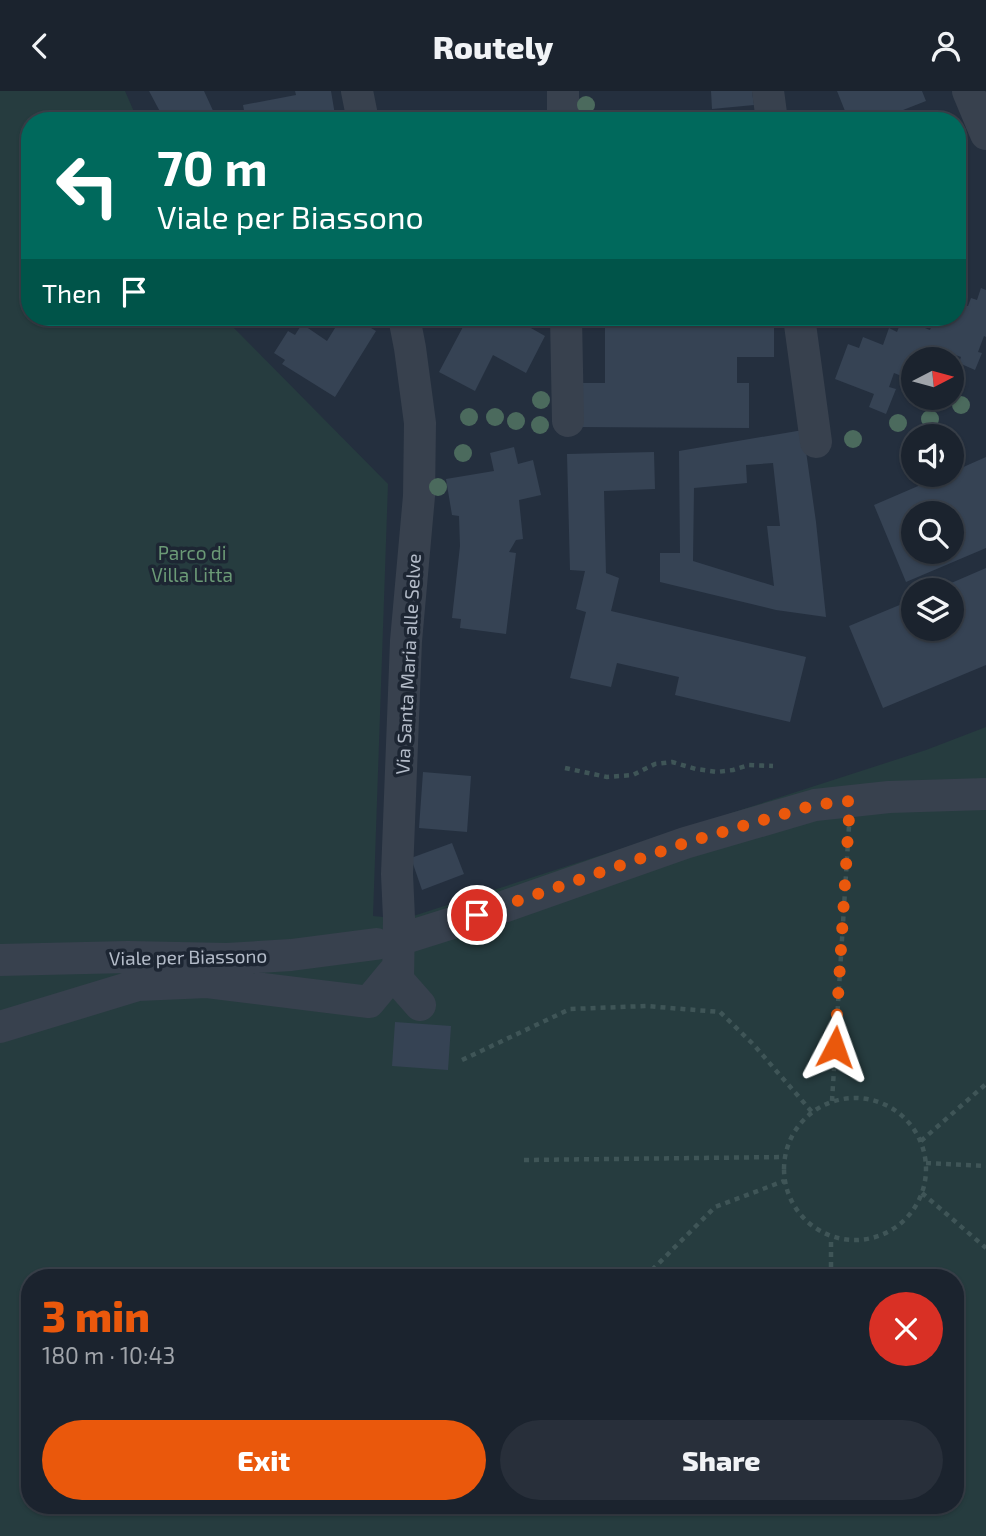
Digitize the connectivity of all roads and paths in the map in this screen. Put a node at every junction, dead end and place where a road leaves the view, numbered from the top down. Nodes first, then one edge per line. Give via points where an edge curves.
1 (357, 91) edge
2 (562, 91) edge
3 (768, 91) edge
4 (968, 91) edge
5 (361, 112) edge
6 (563, 112) edge
7 (771, 112) edge
8 (986, 134) edge
9 (406, 326) edge
10 (566, 326) edge
11 (800, 326) edge
12 (568, 421) dead end
13 (816, 442) dead end
14 (773, 766) dead end
15 (565, 768) dead end
16 (986, 795) edge
17 (850, 801) junction
18 (376, 944) dead end
19 (403, 952) junction
20 (0, 960) edge
21 (420, 1005) dead end
22 (0, 1027) edge
23 (462, 1060) dead end
24 (986, 1084) edge
25 (832, 1101) junction
26 (813, 1112) junction
27 (920, 1141) junction
28 (785, 1157) junction
29 (524, 1160) dead end
30 (926, 1163) junction
31 (986, 1166) edge
32 (784, 1181) junction
33 (922, 1193) junction
34 (831, 1237) junction
35 (986, 1248) edge
36 (653, 1269) edge
37 (831, 1269) edge

1 - 5 street
2 - 6 street
3 - 7 street
4 - 8 street
9 - 19 street, Via Santa Maria alle Selve via 420,423 397,874
10 - 12 street
11 - 13 street
14 - 15 path via 749,765 717,772 672,762 633,775 607,777
16 - 17 street
17 - 19 street via 814,805 685,843 500,908
17 - 25 path
18 - 20 street, Viale per Biassono via 227,959
19 - 21 street, Via Santa Maria alle Selve via 398,980
19 - 22 street via 369,1002 207,982 138,985
23 - 26 path via 570,1009 646,1006 720,1012
24 - 27 path
25 - 26 path
25 - 27 path via 874,1100 909,1123
26 - 28 path via 789,1140
27 - 30 path
28 - 29 path
28 - 32 path
30 - 31 path
30 - 33 path
32 - 34 path via 800,1215
32 - 36 path via 715,1207
33 - 34 path via 911,1213 875,1238
33 - 35 path
34 - 37 path

